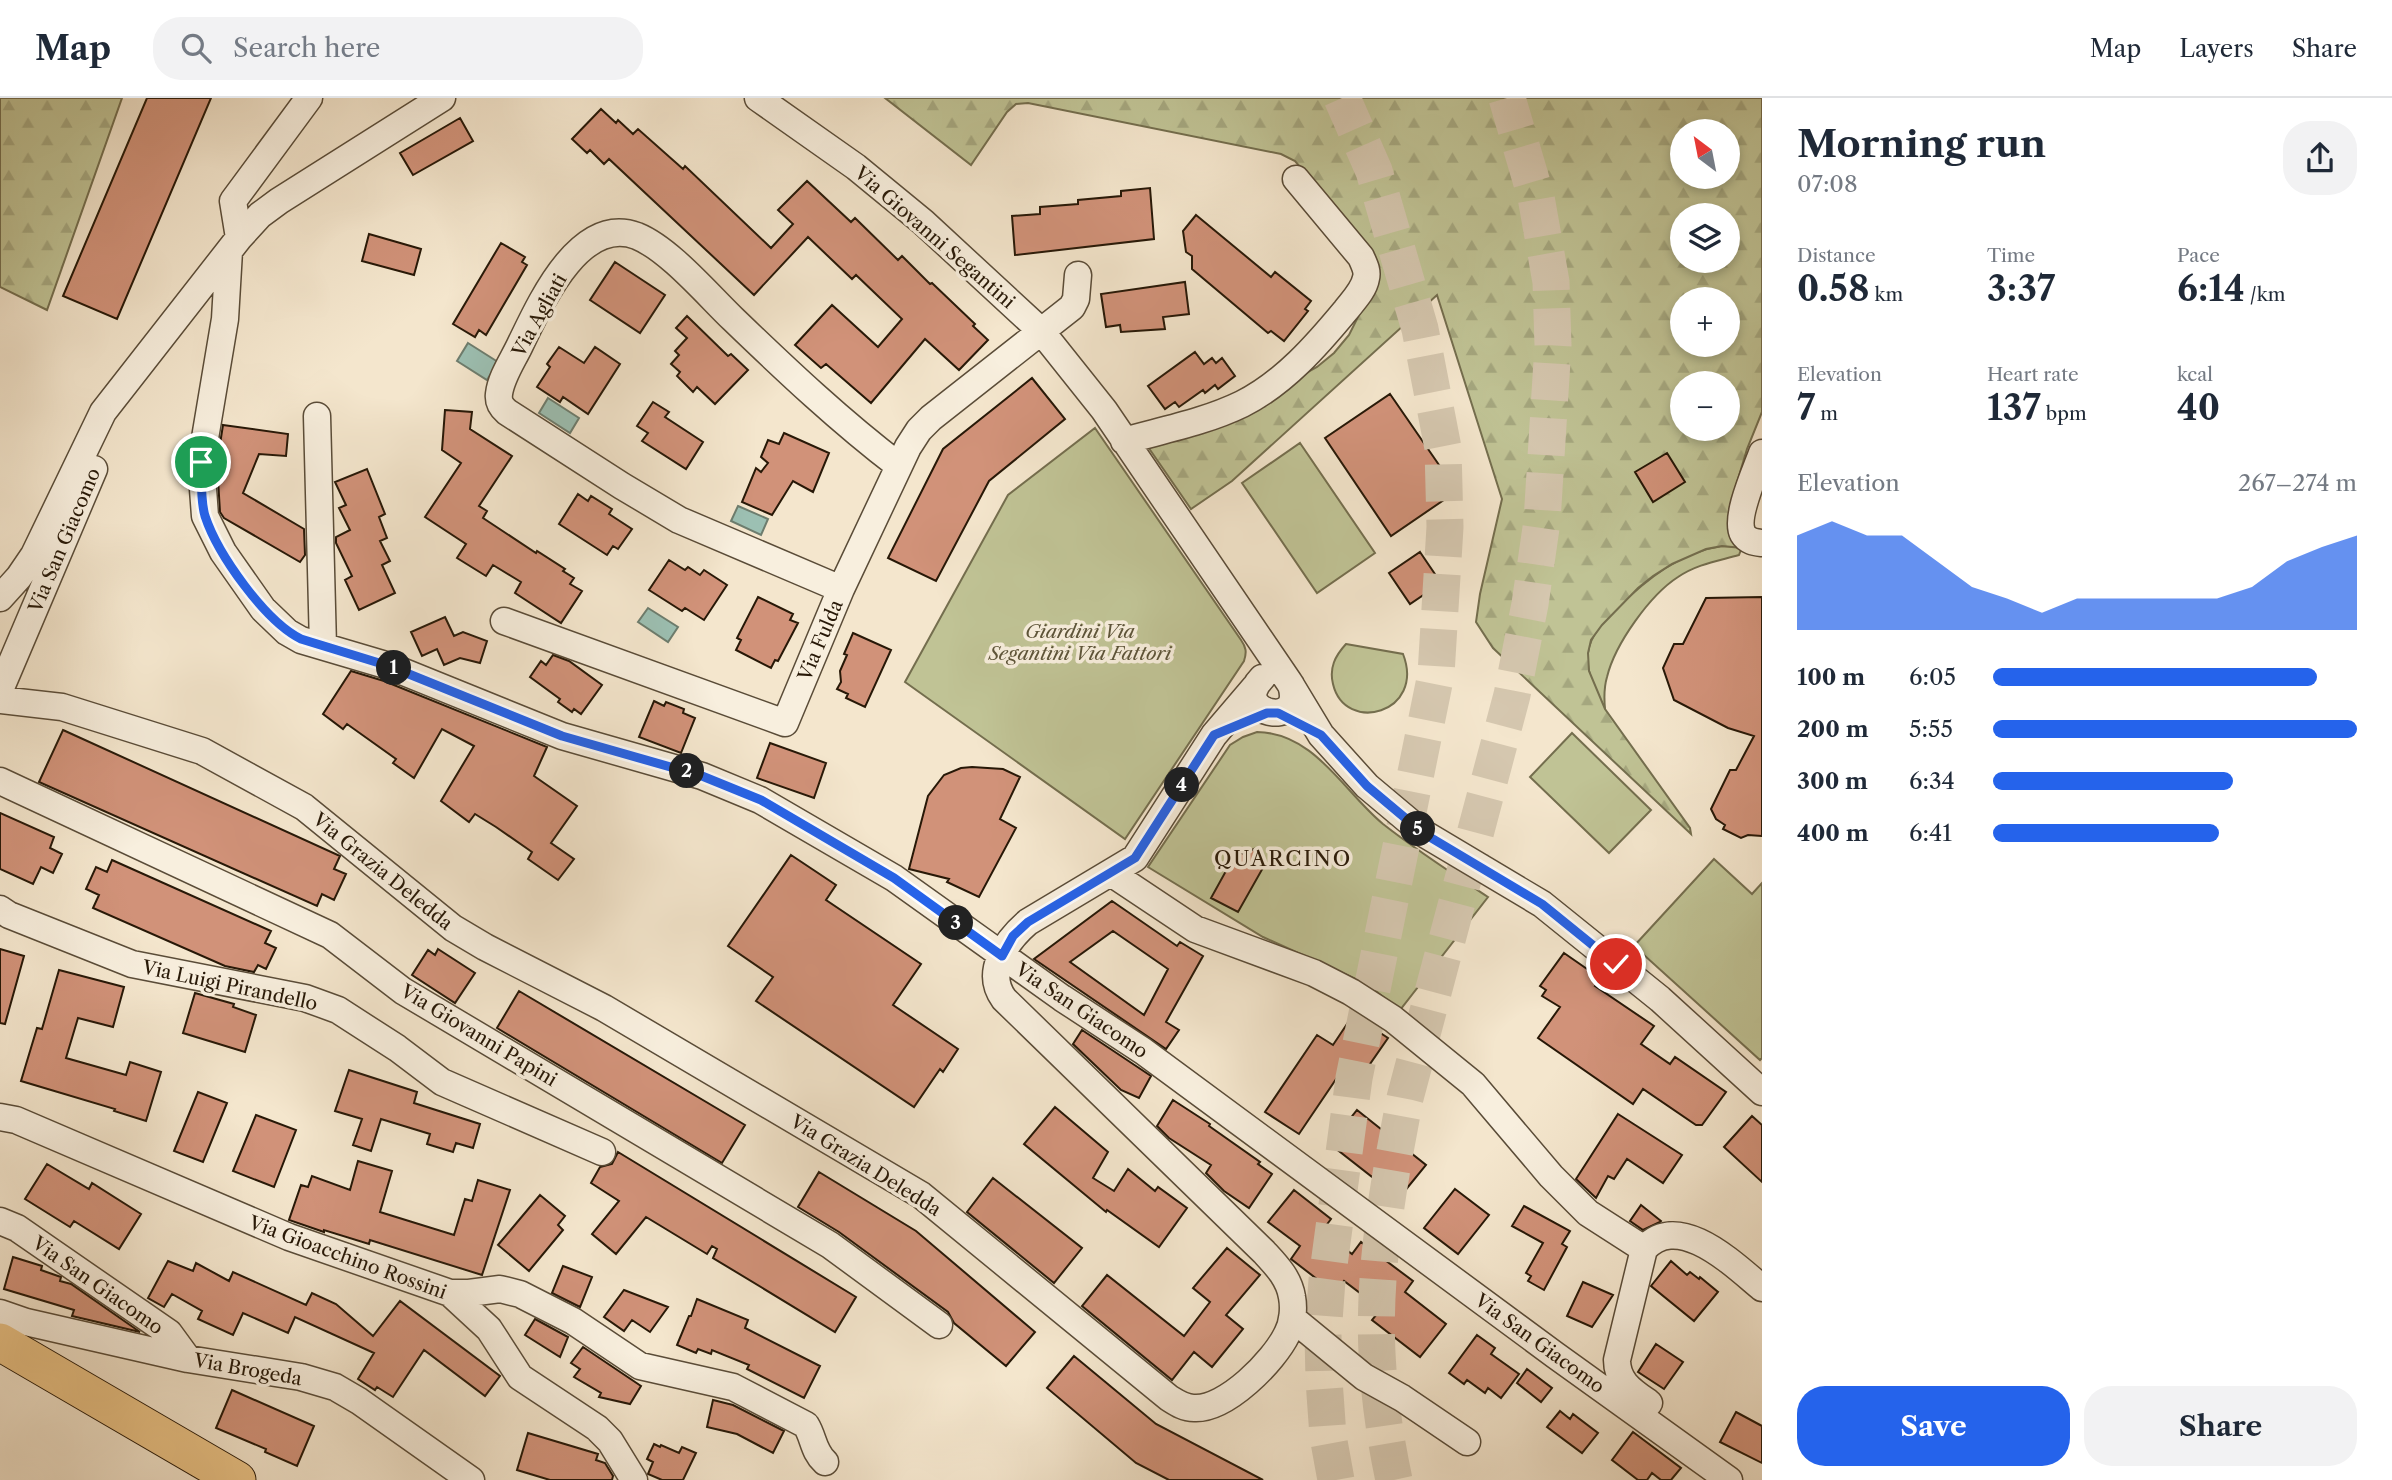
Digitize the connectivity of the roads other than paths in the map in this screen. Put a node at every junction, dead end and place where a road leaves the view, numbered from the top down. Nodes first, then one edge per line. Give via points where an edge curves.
1 (309, 98) edge
2 (442, 98) edge
3 (758, 98) edge
4 (1296, 179) dead end
5 (234, 245) junction
6 (1078, 275) dead end
7 (1041, 331) junction
8 (122, 388) junction
9 (317, 416) dead end
10 (1124, 441) junction
11 (1762, 453) edge
12 (899, 466) junction
13 (1762, 543) edge
14 (841, 589) junction
15 (0, 598) edge
16 (1241, 613) junction
17 (504, 621) dead end
18 (323, 646) junction
19 (1289, 682) junction
20 (1257, 684) junction
21 (0, 690) edge
22 (0, 700) edge
23 (1273, 713) junction
24 (1214, 735) junction
25 (1321, 735) junction
26 (0, 781) edge
27 (1111, 873) junction
28 (0, 909) edge
29 (1002, 956) junction
30 (1762, 1092) edge
31 (0, 1117) edge
32 (602, 1152) dead end
33 (0, 1221) edge
34 (1644, 1249) junction
35 (1762, 1288) edge
36 (450, 1293) junction
37 (0, 1313) edge
38 (1292, 1318) junction
39 (939, 1325) dead end
40 (0, 1342) edge
41 (188, 1359) junction
42 (0, 1366) edge
43 (1467, 1442) dead end
44 (825, 1462) dead end
45 (197, 1480) edge
46 (237, 1480) edge
47 (471, 1480) edge
48 (634, 1480) edge
49 (1728, 1480) edge
50 (1750, 1480) edge

1 - 5 street via 233,201
2 - 5 street via 279,201
3 - 7 street, Via Giovanni Segantini via 856,167 923,222
4 - 10 street via 1361,257 1367,269 1359,294 1291,370 1245,403
5 - 8 street, Via San Giacomo
5 - 18 street, Via San Giacomo via 201,462 205,516 237,574 269,616 287,632
6 - 7 street via 1072,307
7 - 10 street, Via Giovanni Segantini
7 - 12 street, Via Fulda via 931,418
8 - 15 street, Via San Giacomo via 103,411 34,555
8 - 21 street, Via San Giacomo via 118,412
9 - 18 street
10 - 16 street, Via Giovanni Segantini
11 - 13 street via 1741,520 1744,535
12 - 14 street, Via Fulda
12 - 14 street, Via Agliati via 798,383 668,256 622,232 594,240 575,255 550,287 513,360 499,394 507,412 679,520
14 - 17 street, Via Fulda via 785,723
16 - 19 street, Via Giovanni Segantini
16 - 20 street, Via Giovanni Segantini via 1255,650
18 - 29 street, Via San Giacomo via 389,666 562,736 702,776 761,800 894,878
19 - 20 street via 1269,675
19 - 23 street via 1291,703
19 - 25 street, Via Giovanni Segantini
20 - 23 street via 1257,705
20 - 24 street
22 - 38 street, Via Grazia Deledda via 62,708 202,751 304,807 453,928 604,1008 921,1195 1182,1406 1195,1409 1226,1399 1268,1360 1289,1332
23 - 24 street
23 - 25 street, Via Giovanni Segantini
24 - 27 street via 1135,858
25 - 30 street, Via Giovanni Segantini via 1394,810 1423,833 1542,904 1660,999
26 - 39 street, Via Giovanni Papini via 330,935 403,991 830,1245
27 - 29 street via 1028,922
27 - 34 street via 1195,929 1314,973 1394,1019 1473,1084 1588,1213
28 - 32 street, Via Luigi Pirandello via 132,964 305,998 338,1010 442,1082
29 - 38 street via 995,981 1004,999 1264,1252 1290,1289
29 - 49 street, Via San Giacomo via 1154,1059
31 - 36 street, Via Gioacchino Rossini via 16,1119 289,1237
33 - 41 street, Via San Giacomo via 17,1228 169,1333
34 - 35 street via 1660,1237 1706,1243
34 - 50 street via 1617,1360 1620,1379
36 - 44 street via 500,1289 520,1294 573,1321 640,1367 733,1387 806,1425
36 - 48 street, Via Gioacchino Rossini via 489,1329 520,1377 610,1441
37 - 41 street, Via Brogeda
38 - 43 street via 1364,1377
40 - 46 highway
41 - 47 street, Via Brogeda via 335,1387
42 - 45 highway

